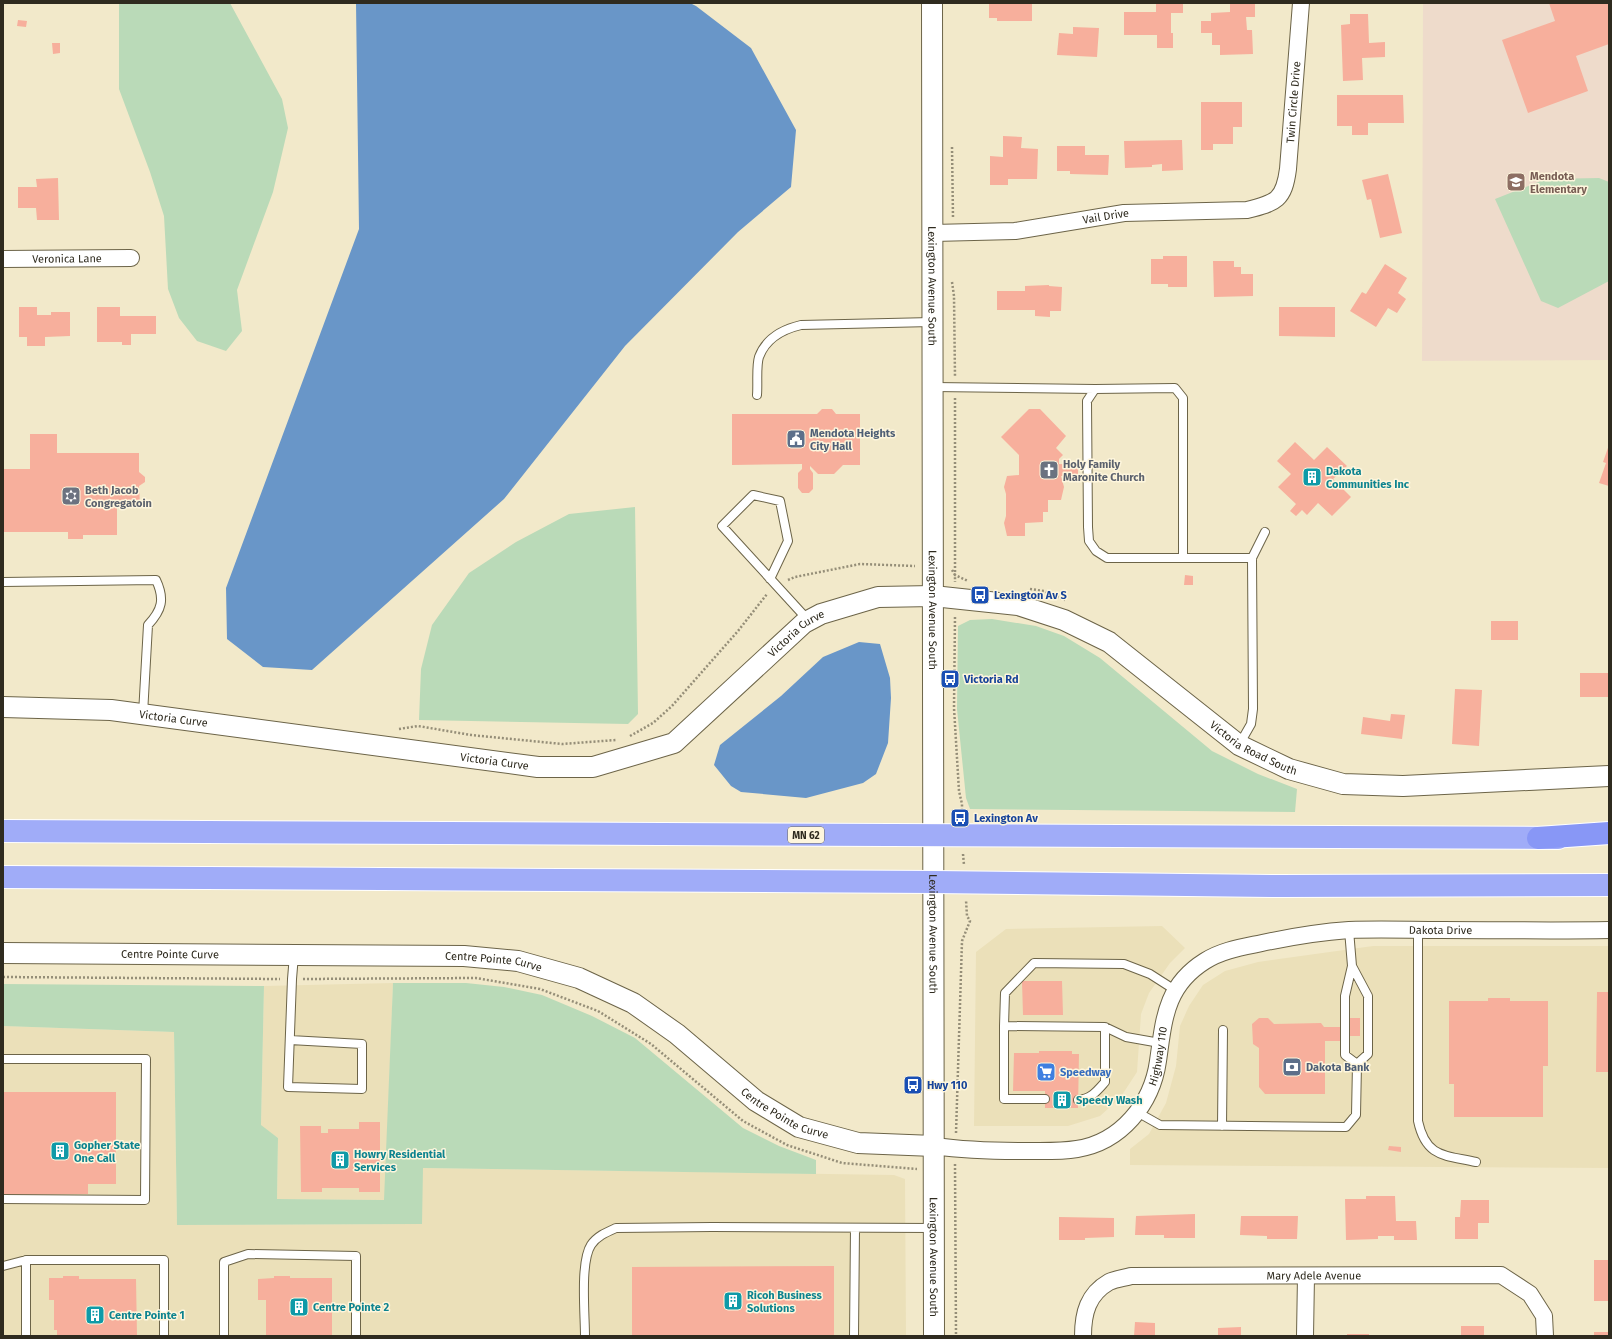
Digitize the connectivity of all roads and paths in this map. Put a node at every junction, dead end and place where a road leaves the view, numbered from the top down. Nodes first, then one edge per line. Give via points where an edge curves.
1 (932, 3) edge
2 (1302, 3) edge
3 (952, 143) dead end
4 (1277, 200) joint
5 (952, 232) junction
6 (933, 233) junction
7 (131, 258) dead end
8 (3, 259) edge
9 (951, 280) dead end
10 (933, 322) junction
11 (955, 386) junction
12 (933, 387) junction
13 (1095, 389) junction
14 (757, 395) dead end
15 (1265, 532) dead end
16 (1183, 558) junction
17 (1252, 558) junction
18 (908, 565) dead end
19 (770, 579) junction
20 (3, 582) edge
21 (969, 582) dead end
22 (777, 586) junction
23 (1028, 588) dead end
24 (933, 596) junction
25 (1072, 602) dead end
26 (809, 621) junction
27 (955, 629) dead end
28 (3, 707) edge
29 (143, 714) junction
30 (397, 730) dead end
31 (625, 739) dead end
32 (618, 740) dead end
33 (1239, 745) junction
34 (1609, 776) edge
35 (3, 831) edge
36 (1609, 833) edge
37 (963, 835) junction
38 (934, 836) junction
39 (1609, 837) edge
40 (1538, 838) junction
41 (3, 877) edge
42 (934, 882) junction
43 (964, 882) junction
44 (1609, 885) edge
45 (1349, 930) junction
46 (1418, 930) junction
47 (1609, 930) edge
48 (1272, 941) joint
49 (3, 953) edge
50 (294, 955) junction
51 (1352, 966) junction
52 (3, 978) edge
53 (292, 979) junction
54 (1175, 990) junction
55 (1004, 1026) junction
56 (1105, 1026) junction
57 (1223, 1030) dead end
58 (290, 1040) junction
59 (1160, 1043) junction
60 (3, 1059) edge
61 (1356, 1064) junction
62 (1045, 1100) dead end
63 (1078, 1100) dead end
64 (1138, 1112) junction
65 (1222, 1126) junction
66 (956, 1132) dead end
67 (934, 1146) junction
68 (1476, 1162) dead end
69 (892, 1168) dead end
70 (955, 1172) dead end
71 (3, 1199) edge
72 (855, 1228) junction
73 (934, 1228) junction
74 (26, 1260) junction
75 (3, 1266) edge
76 (1306, 1276) junction
77 (26, 1336) edge
78 (164, 1336) edge
79 (224, 1336) edge
80 (356, 1336) edge
81 (585, 1336) edge
82 (854, 1336) edge
83 (934, 1336) edge
84 (956, 1336) edge
85 (1082, 1336) edge
86 (1305, 1336) edge
87 (1545, 1336) edge

1 - 6 street, Lexington Avenue South
2 - 4 street, Twin Circle Drive via 1288,169 1286,184
3 - 5 path
4 - 5 street, Vail Drive via 1247,210 1124,213 1015,231
5 - 6 street, Vail Drive
6 - 10 street, Lexington Avenue South
7 - 8 street, Veronica Lane
9 - 11 path via 954,296
10 - 12 street, Lexington Avenue South
10 - 14 lane via 801,325 786,328 774,336 759,357
11 - 12 lane
11 - 13 lane
11 - 21 path via 955,575
12 - 24 street, Lexington Avenue South
13 - 16 lane via 1174,388 1183,398
13 - 16 lane via 1087,401 1090,541 1096,551 1107,558
15 - 17 lane
16 - 17 lane
17 - 33 lane via 1253,709 1251,724
18 - 22 path via 860,564 795,577
19 - 19 lane via 722,526 753,495 780,501 788,541
19 - 22 lane
20 - 29 lane via 156,580 161,590 161,602 156,616 148,625
22 - 26 lane
22 - 31 path via 770,590 738,631 672,706 654,723
23 - 25 path
24 - 26 street, Victoria Curve via 878,597 821,614
24 - 33 street, Victoria Road South via 1018,605 1064,620 1109,642
24 - 38 street, Lexington Avenue South
26 - 29 street, Victoria Curve via 674,743 593,767 538,767
27 - 37 path via 954,708
28 - 29 street, Victoria Curve via 110,710
30 - 32 path via 418,726 479,736 562,744
33 - 34 street, Victoria Road South via 1289,769 1343,784 1403,786
35 - 38 highway, MN 62
36 - 40 highway
37 - 38 highway, MN 62
37 - 40 highway, MN 62
37 - 43 path
38 - 42 street, Lexington Avenue South
39 - 40 highway, MN 62
41 - 42 highway
42 - 43 highway
42 - 67 street, Lexington Avenue South
43 - 44 highway via 1279,886
43 - 66 path via 967,916 970,921 962,941
45 - 46 street, Dakota Drive
45 - 48 street, Dakota Drive
45 - 51 lane
46 - 47 street, Dakota Drive
46 - 68 lane via 1418,1121 1421,1134 1429,1147 1437,1153
48 - 54 street, Highway 110 via 1226,951 1205,961
49 - 50 street, Centre Pointe Curve
50 - 53 lane
50 - 67 street, Centre Pointe Curve via 471,957 518,961 580,978 633,1004 677,1034 756,1101 799,1127 858,1143
51 - 61 lane via 1345,996 1345,1055
51 - 61 lane via 1368,996 1368,1054
52 - 53 path
53 - 58 lane
53 - 69 path via 476,978 540,989 598,1011 651,1044 743,1121 787,1145 842,1164
54 - 55 lane via 1150,974 1124,964 1034,963 1005,993
54 - 59 street, Highway 110 via 1164,1016
55 - 56 lane
55 - 62 lane via 1004,1099
56 - 59 lane via 1126,1036
56 - 63 lane via 1105,1082 1086,1099
57 - 65 lane
58 - 58 lane via 288,1087 362,1089 362,1044
59 - 64 street, Highway 110 via 1154,1079
60 - 71 lane via 146,1059 145,1200
61 - 65 lane via 1356,1115 1346,1127
64 - 65 lane via 1160,1125
64 - 67 street, Highway 110 via 1126,1126 1111,1137 1078,1149 1058,1152 971,1151
67 - 73 street, Lexington Avenue South
70 - 84 path
72 - 73 lane
72 - 81 lane via 616,1228 602,1234 591,1244 586,1258
72 - 82 lane
73 - 83 street, Lexington Avenue South
74 - 75 lane
74 - 77 lane
74 - 78 lane via 164,1260
76 - 85 street, Mary Adele Avenue via 1130,1276 1110,1282 1097,1291 1087,1305 1082,1320
76 - 86 street
76 - 87 street, Mary Adele Avenue via 1501,1275 1530,1294 1544,1316
79 - 80 lane via 224,1262 248,1254 356,1256

